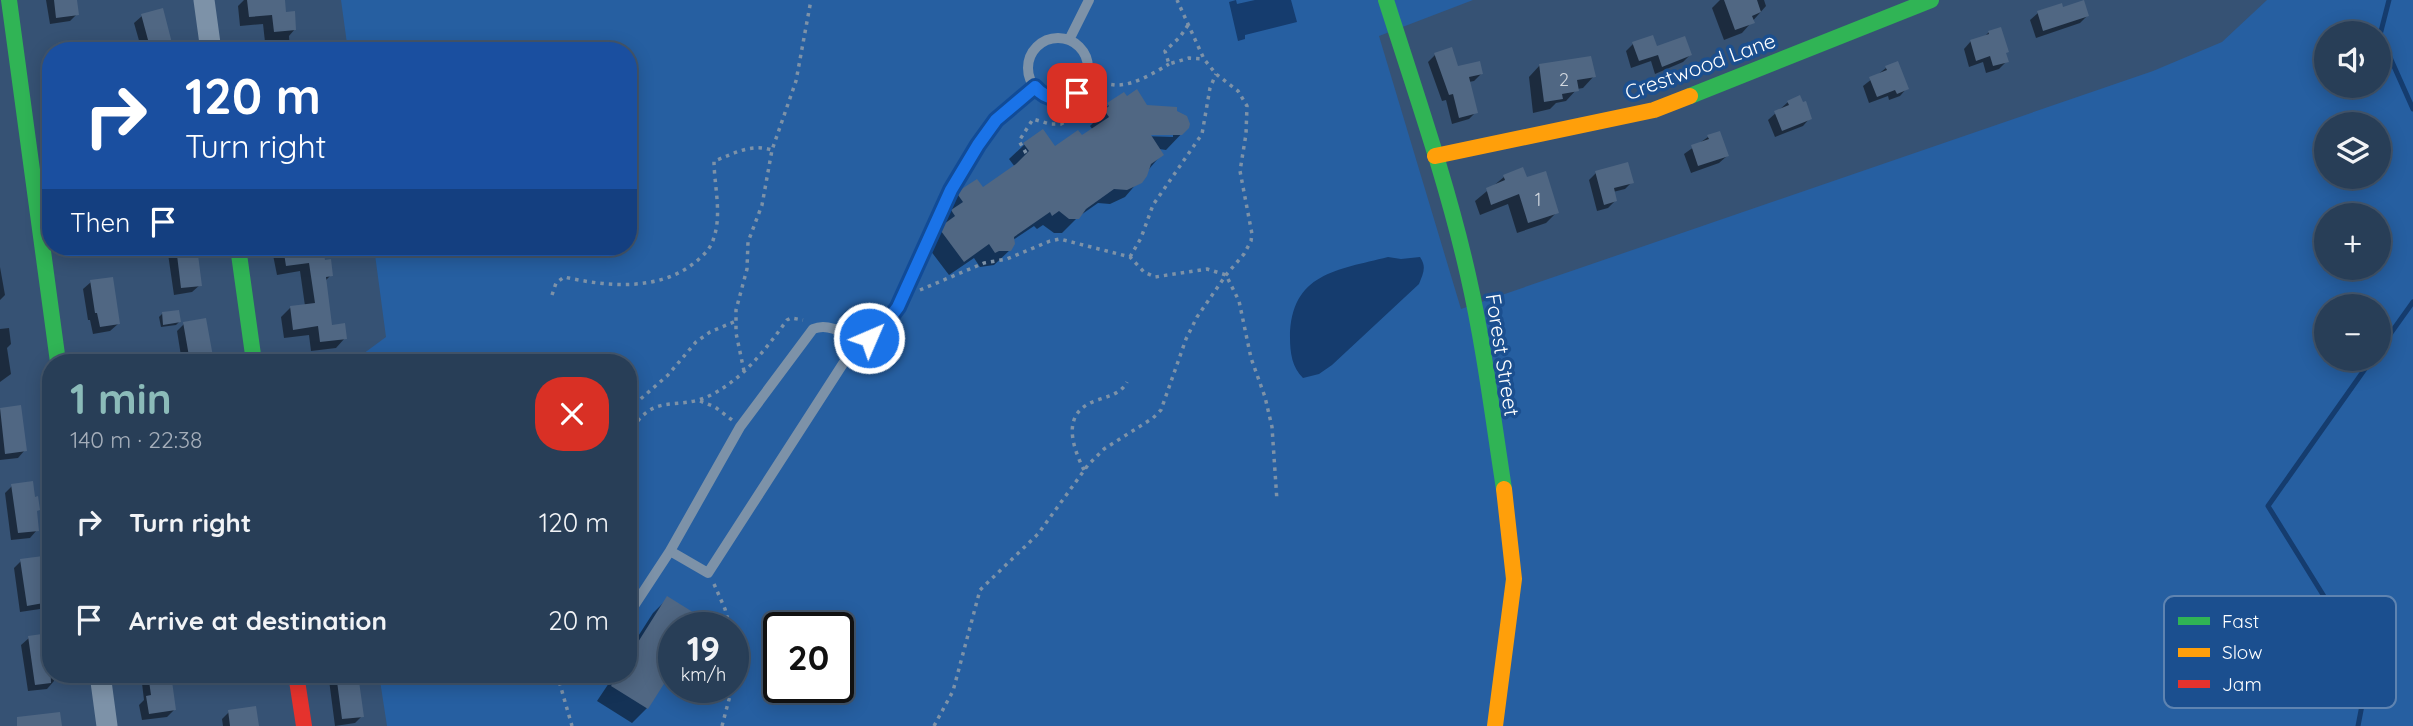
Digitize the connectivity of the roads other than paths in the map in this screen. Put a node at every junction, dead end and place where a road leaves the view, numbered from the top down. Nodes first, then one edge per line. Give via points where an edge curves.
1 (9, 0) edge
2 (204, 0) edge
3 (1089, 0) edge
4 (1385, 0) edge
5 (1931, 0) edge
6 (1069, 40) junction
7 (210, 42) edge
8 (1035, 87) junction
9 (1435, 156) junction
10 (42, 244) edge
11 (44, 256) edge
12 (239, 256) edge
13 (857, 342) junction
14 (57, 354) edge
15 (253, 354) edge
16 (670, 551) junction
17 (637, 601) edge
18 (101, 683) edge
19 (297, 683) edge
20 (107, 726) edge
21 (303, 726) edge
22 (1495, 726) edge

1 - 10 street
2 - 7 street
3 - 6 lane
4 - 9 street, Forest Street
5 - 9 street, Crestwood Lane via 1654,110
6 - 8 lane via 1054,38 1036,47 1028,65
6 - 8 lane via 1081,48 1089,66 1077,93 1058,99
8 - 13 lane via 996,120 978,145 951,190 902,298 875,336
9 - 22 street, Forest Street via 1474,302 1511,537 1513,591
11 - 14 street
12 - 15 street
13 - 16 lane via 826,326 815,328 740,427
13 - 16 lane via 708,573
16 - 17 lane
18 - 20 street
19 - 21 street

